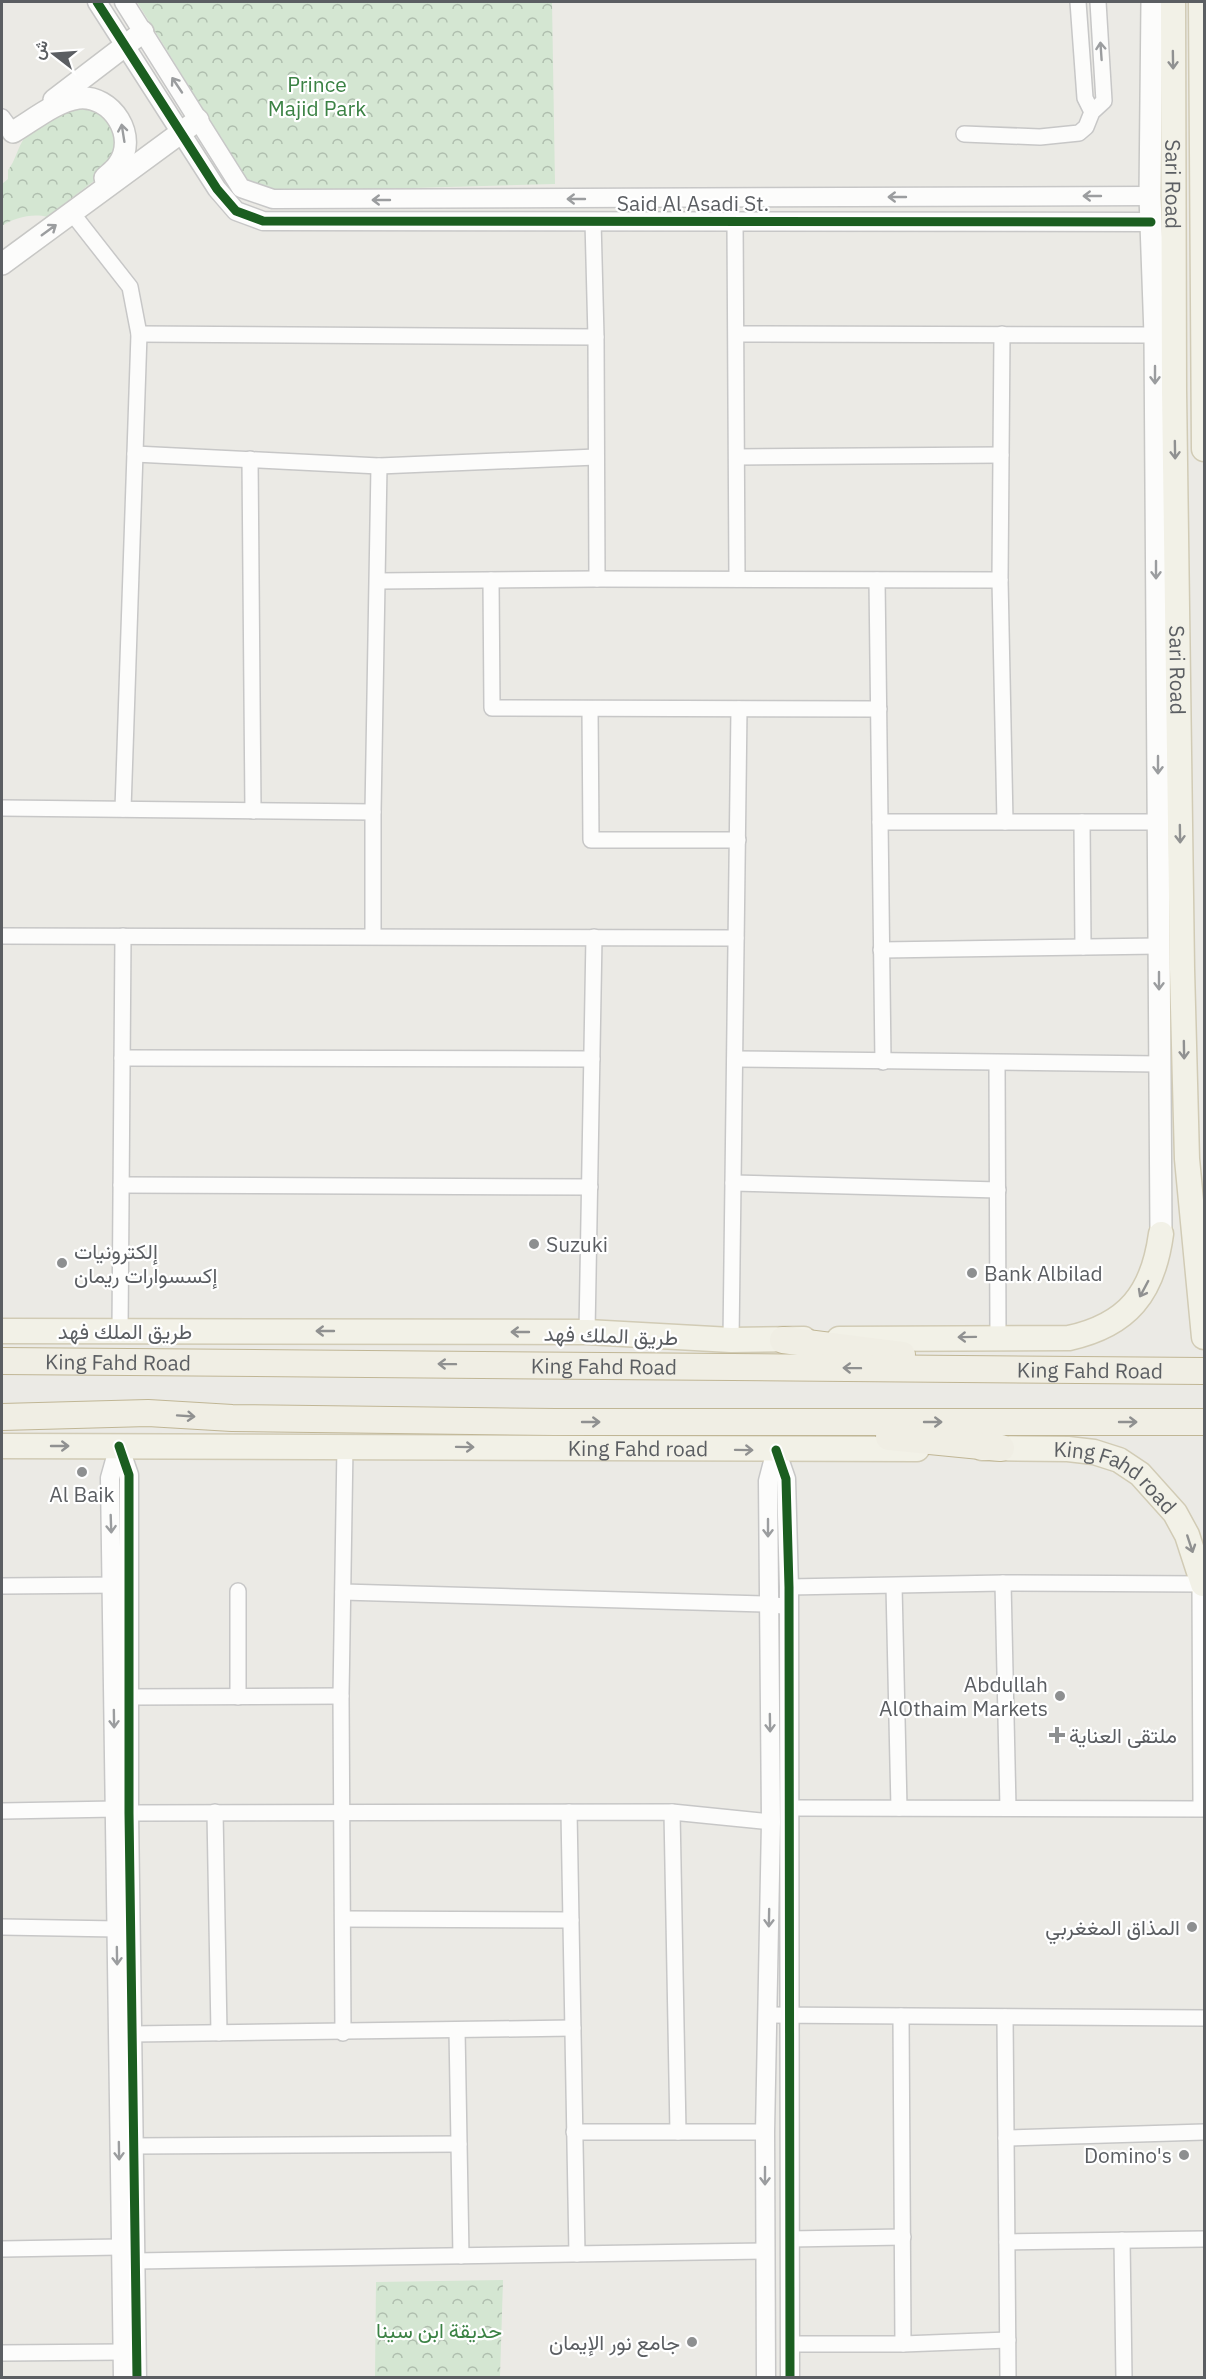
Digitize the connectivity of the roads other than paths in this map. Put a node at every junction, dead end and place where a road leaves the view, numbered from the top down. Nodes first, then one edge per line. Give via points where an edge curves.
1 (97, 2) edge
2 (124, 2) edge
3 (1078, 2) edge
4 (1098, 2) edge
5 (1152, 2) edge
6 (1173, 2) edge
7 (1201, 2) edge
8 (1153, 26) junction
9 (143, 32) junction
10 (125, 45) junction
11 (1092, 112) junction
12 (198, 120) junction
13 (5, 130) edge
14 (180, 132) junction
15 (964, 134) dead end
16 (1121, 196) junction
17 (1150, 196) junction
18 (72, 213) junction
19 (735, 220) junction
20 (593, 221) junction
21 (1122, 222) junction
22 (1151, 222) junction
23 (2, 264) edge
24 (139, 334) junction
25 (737, 334) junction
26 (1002, 334) junction
27 (1155, 335) junction
28 (596, 337) junction
29 (1174, 391) junction
30 (1203, 408) edge
31 (1204, 448) edge
32 (135, 454) junction
33 (1001, 455) junction
34 (596, 457) junction
35 (737, 457) junction
36 (250, 459) junction
37 (379, 466) junction
38 (597, 579) junction
39 (737, 579) junction
40 (491, 580) junction
41 (877, 580) junction
42 (1000, 580) junction
43 (378, 581) junction
44 (590, 709) junction
45 (740, 709) junction
46 (879, 709) junction
47 (2, 808) edge
48 (123, 809) junction
49 (253, 811) junction
50 (373, 812) junction
51 (880, 822) junction
52 (1005, 822) junction
53 (1082, 822) junction
54 (1158, 822) junction
55 (738, 840) junction
56 (2, 936) edge
57 (123, 936) junction
58 (373, 936) junction
59 (594, 937) junction
60 (736, 938) junction
61 (1159, 946) junction
62 (1083, 947) junction
63 (881, 950) junction
64 (122, 1058) junction
65 (592, 1059) junction
66 (735, 1059) junction
67 (882, 1062) junction
68 (997, 1063) junction
69 (1160, 1064) junction
70 (733, 1183) junction
71 (121, 1185) junction
72 (590, 1187) junction
73 (998, 1190) junction
74 (1161, 1234) joint
75 (2, 1331) edge
76 (120, 1331) junction
77 (587, 1332) junction
78 (998, 1336) junction
79 (1204, 1337) edge
80 (731, 1340) junction
81 (783, 1340) junction
82 (2, 1361) edge
83 (245, 1362) junction
84 (1022, 1370) junction
85 (1204, 1371) edge
86 (2, 1376) edge
87 (2, 1404) edge
88 (148, 1413) junction
89 (2, 1417) edge
90 (555, 1422) junction
91 (1204, 1422) edge
92 (752, 1423) junction
93 (2, 1446) edge
94 (119, 1446) junction
95 (236, 1446) junction
96 (345, 1446) junction
97 (1001, 1448) junction
98 (776, 1450) junction
99 (1003, 1583) junction
100 (1203, 1584) junction
101 (121, 1585) junction
102 (2, 1586) edge
103 (894, 1586) junction
104 (789, 1587) junction
105 (238, 1592) dead end
106 (343, 1592) junction
107 (768, 1604) junction
108 (789, 1607) junction
109 (341, 1696) junction
110 (130, 1697) junction
111 (238, 1697) junction
112 (1204, 1807) edge
113 (790, 1808) junction
114 (898, 1808) junction
115 (1008, 1808) junction
116 (2, 1811) edge
117 (122, 1811) junction
118 (215, 1812) junction
119 (342, 1812) junction
120 (569, 1812) junction
121 (672, 1812) junction
122 (771, 1822) junction
123 (343, 1919) junction
124 (571, 1920) junction
125 (2, 1927) edge
126 (117, 1929) junction
127 (767, 2015) junction
128 (791, 2015) junction
129 (902, 2016) junction
130 (1005, 2017) junction
131 (1204, 2019) edge
132 (573, 2028) junction
133 (458, 2030) junction
134 (343, 2033) junction
135 (132, 2034) junction
136 (219, 2034) junction
137 (574, 2132) junction
138 (678, 2132) junction
139 (1204, 2132) edge
140 (765, 2133) junction
141 (1006, 2138) junction
142 (459, 2144) junction
143 (134, 2146) junction
144 (903, 2237) junction
145 (790, 2239) junction
146 (1204, 2239) edge
147 (1122, 2240) junction
148 (1007, 2242) junction
149 (120, 2247) junction
150 (2, 2249) edge
151 (765, 2251) junction
152 (577, 2254) junction
153 (461, 2256) junction
154 (136, 2261) junction
155 (1008, 2340) junction
156 (790, 2344) junction
157 (903, 2344) junction
158 (123, 2352) junction
159 (2, 2353) edge
160 (123, 2378) edge
161 (137, 2378) edge
162 (766, 2378) edge
163 (790, 2378) edge
164 (1008, 2378) edge
165 (1124, 2378) edge

1 - 10 street
2 - 9 street
3 - 11 street via 1085,98
11 -> 4 street via 1104,101
5 - 8 main road
6 -> 29 main road, Sari Road
7 - 30 main road, Sari Road
8 - 17 main road
8 - 29 main road
9 - 10 main road
12 -> 9 street
10 - 13 main road
10 - 14 street
11 - 15 street via 1079,133 1040,137
12 - 14 main road
16 -> 12 street, Said Al Asadi St. via 273,199 241,188
18 -> 13 main road via 119,164 124,135 114,110 79,98
14 - 18 main road
14 - 20 street, Said Al Asadi St. via 236,211 263,221
16 - 17 street, Said Al Asadi St.
16 - 21 street
17 - 22 main road
23 -> 18 main road
18 - 24 street via 130,287
19 - 20 street, Said Al Asadi St.
19 - 21 street, Said Al Asadi St.
19 - 25 street
20 - 28 street
21 - 22 street, Said Al Asadi St.
22 - 27 main road
24 - 28 street
24 - 32 street
25 - 26 street
25 - 35 street
26 - 27 street
26 - 33 street
27 -> 54 main road
28 - 34 street
29 -> 79 main road, Sari Road via 1187,1159
30 - 31 main road, Sari Road
32 - 36 street
32 - 48 street
33 - 35 street
33 - 42 street
34 - 37 street
34 - 38 street
35 - 39 street
36 - 37 street
36 - 49 street
37 - 43 street
38 - 39 street
38 - 40 street
39 - 41 street
40 - 43 street
40 - 44 street via 492,708
41 - 42 street
41 - 46 street
42 - 52 street
43 - 50 street
44 - 45 street
44 - 55 street via 591,840
45 - 46 street
45 - 55 street
46 - 51 street
47 - 48 street
48 - 49 street
49 - 50 street
50 - 58 street
51 - 52 street
51 - 63 street
52 - 53 street
53 - 54 street
53 - 62 street
54 - 61 main road
55 - 60 street
56 - 57 street
57 - 58 street
57 - 64 street
58 - 59 street
59 - 60 street
59 - 65 street
60 - 66 street
61 - 62 street
61 -> 69 main road
62 - 63 street
63 - 67 street
64 - 65 street
64 - 71 street
65 - 72 street
66 - 67 street
66 - 70 street
67 - 68 street
68 - 69 street
68 - 73 street
69 - 74 main road
70 - 73 street
70 - 80 street
71 - 72 street
71 - 76 street
72 - 77 street
73 - 78 street
74 -> 78 main road, طريق الملك فهد via 1154,1271 1138,1300 1118,1320 1069,1338
75 - 76 main road, طريق الملك فهد
77 -> 76 main road, طريق الملك فهد
77 - 80 main road, طريق الملك فهد
78 -> 81 main road, طريق الملك فهد
80 - 81 main road, طريق الملك فهد
81 - 84 highway
82 - 83 highway, King Fahd Road
84 -> 83 highway, King Fahd Road
83 - 86 highway via 172,1371
84 - 85 highway, King Fahd Road
87 - 88 highway via 92,1406
88 - 89 highway, King Fahd Road
88 -> 90 highway, King Fahd Road via 232,1418
90 -> 92 highway, King Fahd Road
90 - 95 main road, King Fahd Road
92 -> 91 highway, King Fahd Road
92 - 97 highway
93 -> 94 main road, King Fahd road
94 - 95 main road, King Fahd road
94 - 101 street via 129,1474
95 - 96 main road, King Fahd road
96 -> 98 main road, King Fahd road
96 - 106 street
97 - 98 main road, King Fahd road
97 -> 100 main road, King Fahd road via 1094,1452 1119,1460 1140,1474 1179,1521
98 - 104 street via 786,1479
98 -> 107 street via 768,1481
99 - 100 street
99 - 103 street
99 - 115 street
100 - 112 main road
101 - 102 street
101 - 110 street
101 -> 117 street
103 - 104 street
103 - 114 street
104 - 108 street
105 - 111 street
106 - 107 street
106 - 109 street
107 - 108 street
107 -> 122 street
108 - 113 street
109 - 111 street
109 - 119 street
110 - 111 street
110 - 117 street
112 - 115 street
113 - 114 street
113 - 128 street
114 - 115 street
116 - 117 street
117 - 118 street
117 - 126 street
117 - 135 street
118 - 119 street
118 - 136 street
119 - 120 street
119 - 123 street
120 - 121 street
120 - 124 street
121 - 122 street
121 - 138 street
122 -> 127 street
123 - 124 street
123 - 134 street
124 - 132 street
125 - 126 street
126 -> 149 street
127 - 128 street
127 - 140 street
128 - 129 street
128 - 145 street
129 - 130 street
129 - 144 street
130 - 131 street
130 - 141 street
132 - 133 street
132 - 137 street
133 - 134 street
133 - 142 street
134 - 136 street
135 - 136 street
135 - 143 street
137 - 138 street
137 - 152 street
138 - 140 street
139 - 141 street
140 -> 151 street
141 - 148 street
142 - 143 street
142 - 153 street
143 - 154 street
144 - 145 street
144 - 157 street
145 - 156 street
146 - 147 street
147 - 148 street
147 - 165 street
148 - 155 street
149 - 150 street
149 - 158 street
151 - 152 street
151 - 162 street
152 - 153 street
153 - 154 street
154 - 161 street
155 - 157 street
155 - 164 street
156 - 157 street
156 - 163 street
158 - 159 street
158 - 160 street

